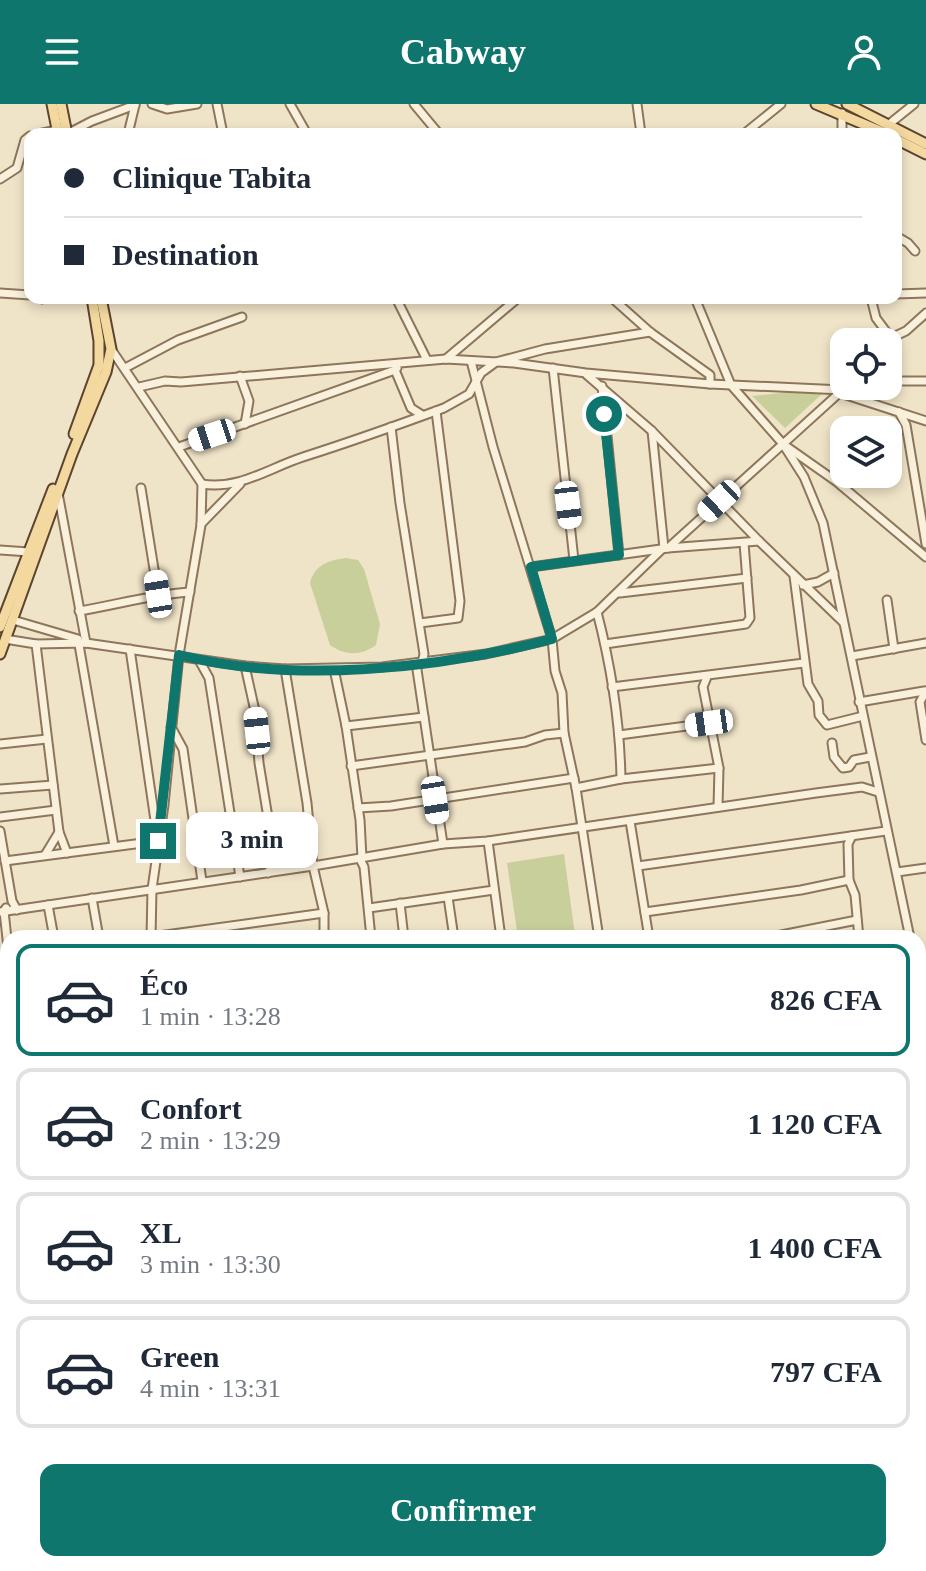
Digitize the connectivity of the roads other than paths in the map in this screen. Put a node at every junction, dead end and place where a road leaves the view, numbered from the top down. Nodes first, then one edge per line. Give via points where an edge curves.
1 (52, 104) edge
2 (61, 104) edge
3 (152, 104) edge
4 (197, 104) edge
5 (217, 104) edge
6 (290, 104) edge
7 (414, 104) edge
8 (637, 104) edge
9 (781, 104) edge
10 (816, 104) edge
11 (914, 104) edge
12 (135, 105) edge
13 (845, 109) edge
14 (60, 128) edge
15 (62, 128) edge
16 (74, 128) edge
17 (129, 128) edge
18 (222, 128) edge
19 (304, 128) edge
20 (434, 128) edge
21 (640, 128) edge
22 (751, 128) edge
23 (883, 128) edge
24 (889, 128) edge
25 (902, 135) edge
26 (902, 142) edge
27 (24, 144) edge
28 (926, 144) edge
29 (926, 154) edge
30 (0, 179) edge
31 (902, 240) edge
32 (915, 251) dead end
33 (0, 293) edge
34 (926, 293) edge
35 (902, 294) edge
36 (24, 295) edge
37 (93, 304) edge
38 (103, 304) edge
39 (399, 304) edge
40 (511, 304) edge
41 (619, 304) edge
42 (697, 304) edge
43 (872, 304) edge
44 (926, 313) edge
45 (242, 317) dead end
46 (884, 328) edge
47 (650, 332) junction
48 (902, 333) edge
49 (111, 349) junction
50 (446, 359) junction
51 (427, 360) junction
52 (471, 361) junction
53 (496, 362) junction
54 (397, 366) junction
55 (125, 368) junction
56 (553, 368) junction
57 (586, 373) junction
58 (240, 376) junction
59 (477, 379) junction
60 (902, 381) edge
61 (926, 381) edge
62 (710, 384) junction
63 (731, 385) junction
64 (602, 386) junction
65 (139, 387) junction
66 (830, 389) edge
67 (469, 394) junction
68 (832, 400) edge
69 (868, 400) edge
70 (249, 401) junction
71 (481, 405) junction
72 (411, 408) junction
73 (436, 411) junction
74 (899, 412) junction
75 (422, 415) junction
76 (261, 418) junction
77 (915, 418) junction
78 (926, 421) edge
79 (405, 422) junction
80 (245, 424) junction
81 (906, 425) junction
82 (391, 427) junction
83 (652, 431) junction
84 (783, 444) junction
85 (179, 447) junction
86 (241, 482) junction
87 (202, 484) junction
88 (141, 488) dead end
89 (58, 493) junction
90 (719, 501) junction
91 (201, 525) junction
92 (759, 541) junction
93 (744, 543) junction
94 (926, 544) edge
95 (664, 549) junction
96 (0, 550) edge
97 (29, 552) junction
98 (619, 555) junction
99 (926, 557) edge
100 (574, 560) junction
101 (531, 567) junction
102 (834, 573) junction
103 (794, 576) junction
104 (747, 578) junction
105 (803, 585) junction
106 (190, 592) junction
107 (620, 593) junction
108 (158, 594) junction
109 (12, 596) junction
110 (0, 597) edge
111 (887, 600) dead end
112 (79, 611) junction
113 (597, 612) junction
114 (13, 620) junction
115 (843, 622) junction
116 (420, 623) junction
117 (0, 627) edge
118 (5, 639) junction
119 (552, 639) junction
120 (83, 642) junction
121 (926, 643) edge
122 (36, 644) junction
123 (605, 644) junction
124 (130, 649) junction
125 (894, 649) junction
126 (0, 654) edge
127 (179, 655) junction
128 (852, 656) junction
129 (199, 660) junction
130 (419, 663) junction
131 (804, 663) junction
132 (245, 666) junction
133 (285, 669) junction
134 (334, 669) junction
135 (707, 677) junction
136 (697, 678) junction
137 (612, 687) junction
138 (703, 687) junction
139 (925, 691) edge
140 (859, 702) junction
141 (863, 716) junction
142 (424, 717) junction
143 (709, 723) junction
144 (346, 726) junction
145 (171, 727) junction
146 (564, 733) junction
147 (619, 735) junction
148 (47, 739) junction
149 (926, 740) edge
150 (832, 743) dead end
151 (0, 744) edge
152 (429, 754) junction
153 (870, 757) junction
154 (351, 766) junction
155 (719, 768) junction
156 (875, 775) junction
157 (574, 778) junction
158 (621, 779) junction
159 (53, 785) junction
160 (862, 787) junction
161 (576, 788) junction
162 (0, 789) edge
163 (878, 792) junction
164 (435, 800) junction
165 (718, 807) junction
166 (358, 808) junction
167 (56, 810) junction
168 (0, 817) edge
169 (630, 821) junction
170 (582, 827) junction
171 (0, 831) edge
172 (886, 831) junction
173 (59, 832) junction
174 (852, 836) junction
175 (158, 841) junction
176 (488, 841) junction
177 (443, 844) junction
178 (114, 846) junction
179 (54, 850) junction
180 (67, 853) junction
181 (361, 859) junction
182 (5, 861) junction
183 (313, 866) junction
184 (638, 866) junction
185 (926, 868) edge
186 (897, 872) junction
187 (268, 873) junction
188 (240, 877) junction
189 (849, 880) junction
190 (202, 881) junction
191 (152, 889) junction
192 (494, 890) junction
193 (448, 897) junction
194 (92, 898) junction
195 (12, 901) junction
196 (400, 903) junction
197 (48, 905) junction
198 (369, 908) junction
199 (17, 910) junction
200 (2, 911) edge
201 (645, 912) junction
202 (324, 913) junction
203 (857, 920) junction
204 (53, 930) edge
205 (98, 930) edge
206 (151, 930) edge
207 (206, 930) edge
208 (324, 930) edge
209 (370, 930) edge
210 (403, 930) edge
211 (453, 930) edge
212 (500, 930) edge
213 (598, 930) edge
214 (648, 930) edge
215 (806, 930) edge
216 (858, 930) edge
217 (908, 930) edge

1 - 14 main road
2 - 15 main road
3 - 4 street via 167,109
5 - 18 street
6 - 19 street
7 - 20 street
8 - 21 street
9 - 22 street
10 - 13 main road
11 - 24 street
12 - 16 street
12 - 17 street
13 - 23 main road
25 - 28 main road
26 - 29 main road
27 - 30 street via 17,168
31 - 32 street
33 - 36 street
34 - 35 street
37 - 97 main road via 99,365
38 - 49 main road
39 - 51 street
40 - 50 street
41 - 47 street
42 - 63 street
43 - 46 street
44 - 48 street
45 - 55 street via 178,340
47 - 53 street
47 - 62 street via 710,375
49 - 55 street
49 - 89 main road
50 - 51 street
50 - 52 street
51 - 54 street
52 - 53 street
52 - 59 street
53 - 56 street
53 - 59 street
54 - 58 street
54 - 72 street
54 - 76 street
55 - 65 street
56 - 57 street
56 - 100 street
57 - 62 street
57 - 64 street
58 - 65 street
58 - 70 street
59 - 67 street
59 - 71 street
60 - 61 street
62 - 63 street
63 - 66 street
63 - 84 street
64 - 83 street
64 - 98 street
65 - 85 street
67 - 71 street
67 - 73 street
68 - 84 street
69 - 74 street
70 - 76 street
70 - 80 street
71 - 101 street
72 - 75 street
72 - 79 street
73 - 75 street
73 - 116 street via 460,601 458,618
74 - 77 street
74 - 81 street
75 - 79 street
76 - 80 street
77 - 78 street
77 - 81 street
79 - 82 street
80 - 85 street
81 - 94 street
82 - 86 street
82 - 116 street
83 - 90 street
83 - 95 street
84 - 90 street
84 - 99 street
84 - 102 street via 820,511
85 - 87 street
86 - 87 street
86 - 91 street
87 - 91 street
88 - 108 street
89 - 112 street
89 - 114 main road
90 - 92 street
90 - 95 street
91 - 106 street
92 - 93 street
92 - 103 street
93 - 95 street
93 - 104 street
95 - 98 street
95 - 107 street
96 - 97 street
97 - 109 main road
98 - 100 street
100 - 101 street
101 - 119 street
102 - 105 street
102 - 115 street
103 - 105 street
103 - 131 street
104 - 107 street
104 - 123 street via 746,624
105 - 115 street
106 - 108 street
106 - 127 street
107 - 113 street
108 - 112 street
109 - 110 street
109 - 117 main road
111 - 125 street
112 - 120 street
113 - 119 street
113 - 123 street
114 - 118 main road
114 - 120 street
115 - 128 street
116 - 130 street via 424,654
118 - 122 street
118 - 126 main road
119 - 130 street
119 - 146 street
120 - 122 street
120 - 124 street
120 - 178 street
121 - 125 street
122 - 148 street
123 - 137 street
124 - 127 street
124 - 175 street
125 - 128 street
127 - 129 street
127 - 145 street
128 - 140 street
129 - 132 street
129 - 188 street via 209,678
130 - 134 street
130 - 142 street
131 - 135 street
131 - 141 street via 825,723
132 - 133 street
132 - 187 street via 275,860
133 - 134 street
133 - 183 street
134 - 144 street
135 - 136 street
135 - 138 street
136 - 137 street
136 - 138 street
137 - 147 street
138 - 143 street
139 - 140 street
139 - 149 street via 920,712
140 - 141 street
141 - 153 street
142 - 144 street
142 - 152 street
143 - 147 street
143 - 155 street
144 - 154 street
145 - 175 street
145 - 190 street via 183,749
146 - 152 street
146 - 157 street
147 - 158 street
148 - 151 street
148 - 159 street
150 - 153 street via 843,768
152 - 154 street
152 - 164 street
153 - 156 street
154 - 166 street
155 - 158 street
155 - 165 street
156 - 160 street
156 - 163 street
157 - 161 street
157 - 164 street
158 - 161 street
159 - 162 street
159 - 167 street
160 - 163 street
160 - 165 street
161 - 170 street
163 - 172 street
164 - 166 street
164 - 177 street
165 - 169 street
166 - 181 street
167 - 168 street
167 - 173 street
169 - 170 street
169 - 184 street
170 - 176 street
170 - 213 street
171 - 182 street
172 - 174 street
172 - 186 street
173 - 179 street
173 - 180 street
174 - 184 street
174 - 189 street
175 - 178 street
175 - 191 street
176 - 177 street
176 - 192 street
177 - 181 street
178 - 180 street
179 - 180 street
179 - 182 street
181 - 183 street
181 - 198 street
182 - 195 street
183 - 187 street
183 - 202 street
184 - 201 street
185 - 186 street
186 - 217 street
187 - 188 street
188 - 190 street
189 - 201 street
189 - 203 street
190 - 191 street
191 - 194 street
191 - 206 street
192 - 193 street
192 - 212 street
193 - 196 street
193 - 211 street
194 - 197 street
194 - 205 street
195 - 199 street
195 - 200 street
196 - 198 street
196 - 210 street
197 - 199 street
197 - 204 street
198 - 209 street
199 - 200 street
201 - 214 street
202 - 207 street
202 - 208 street
203 - 215 street
203 - 216 street

